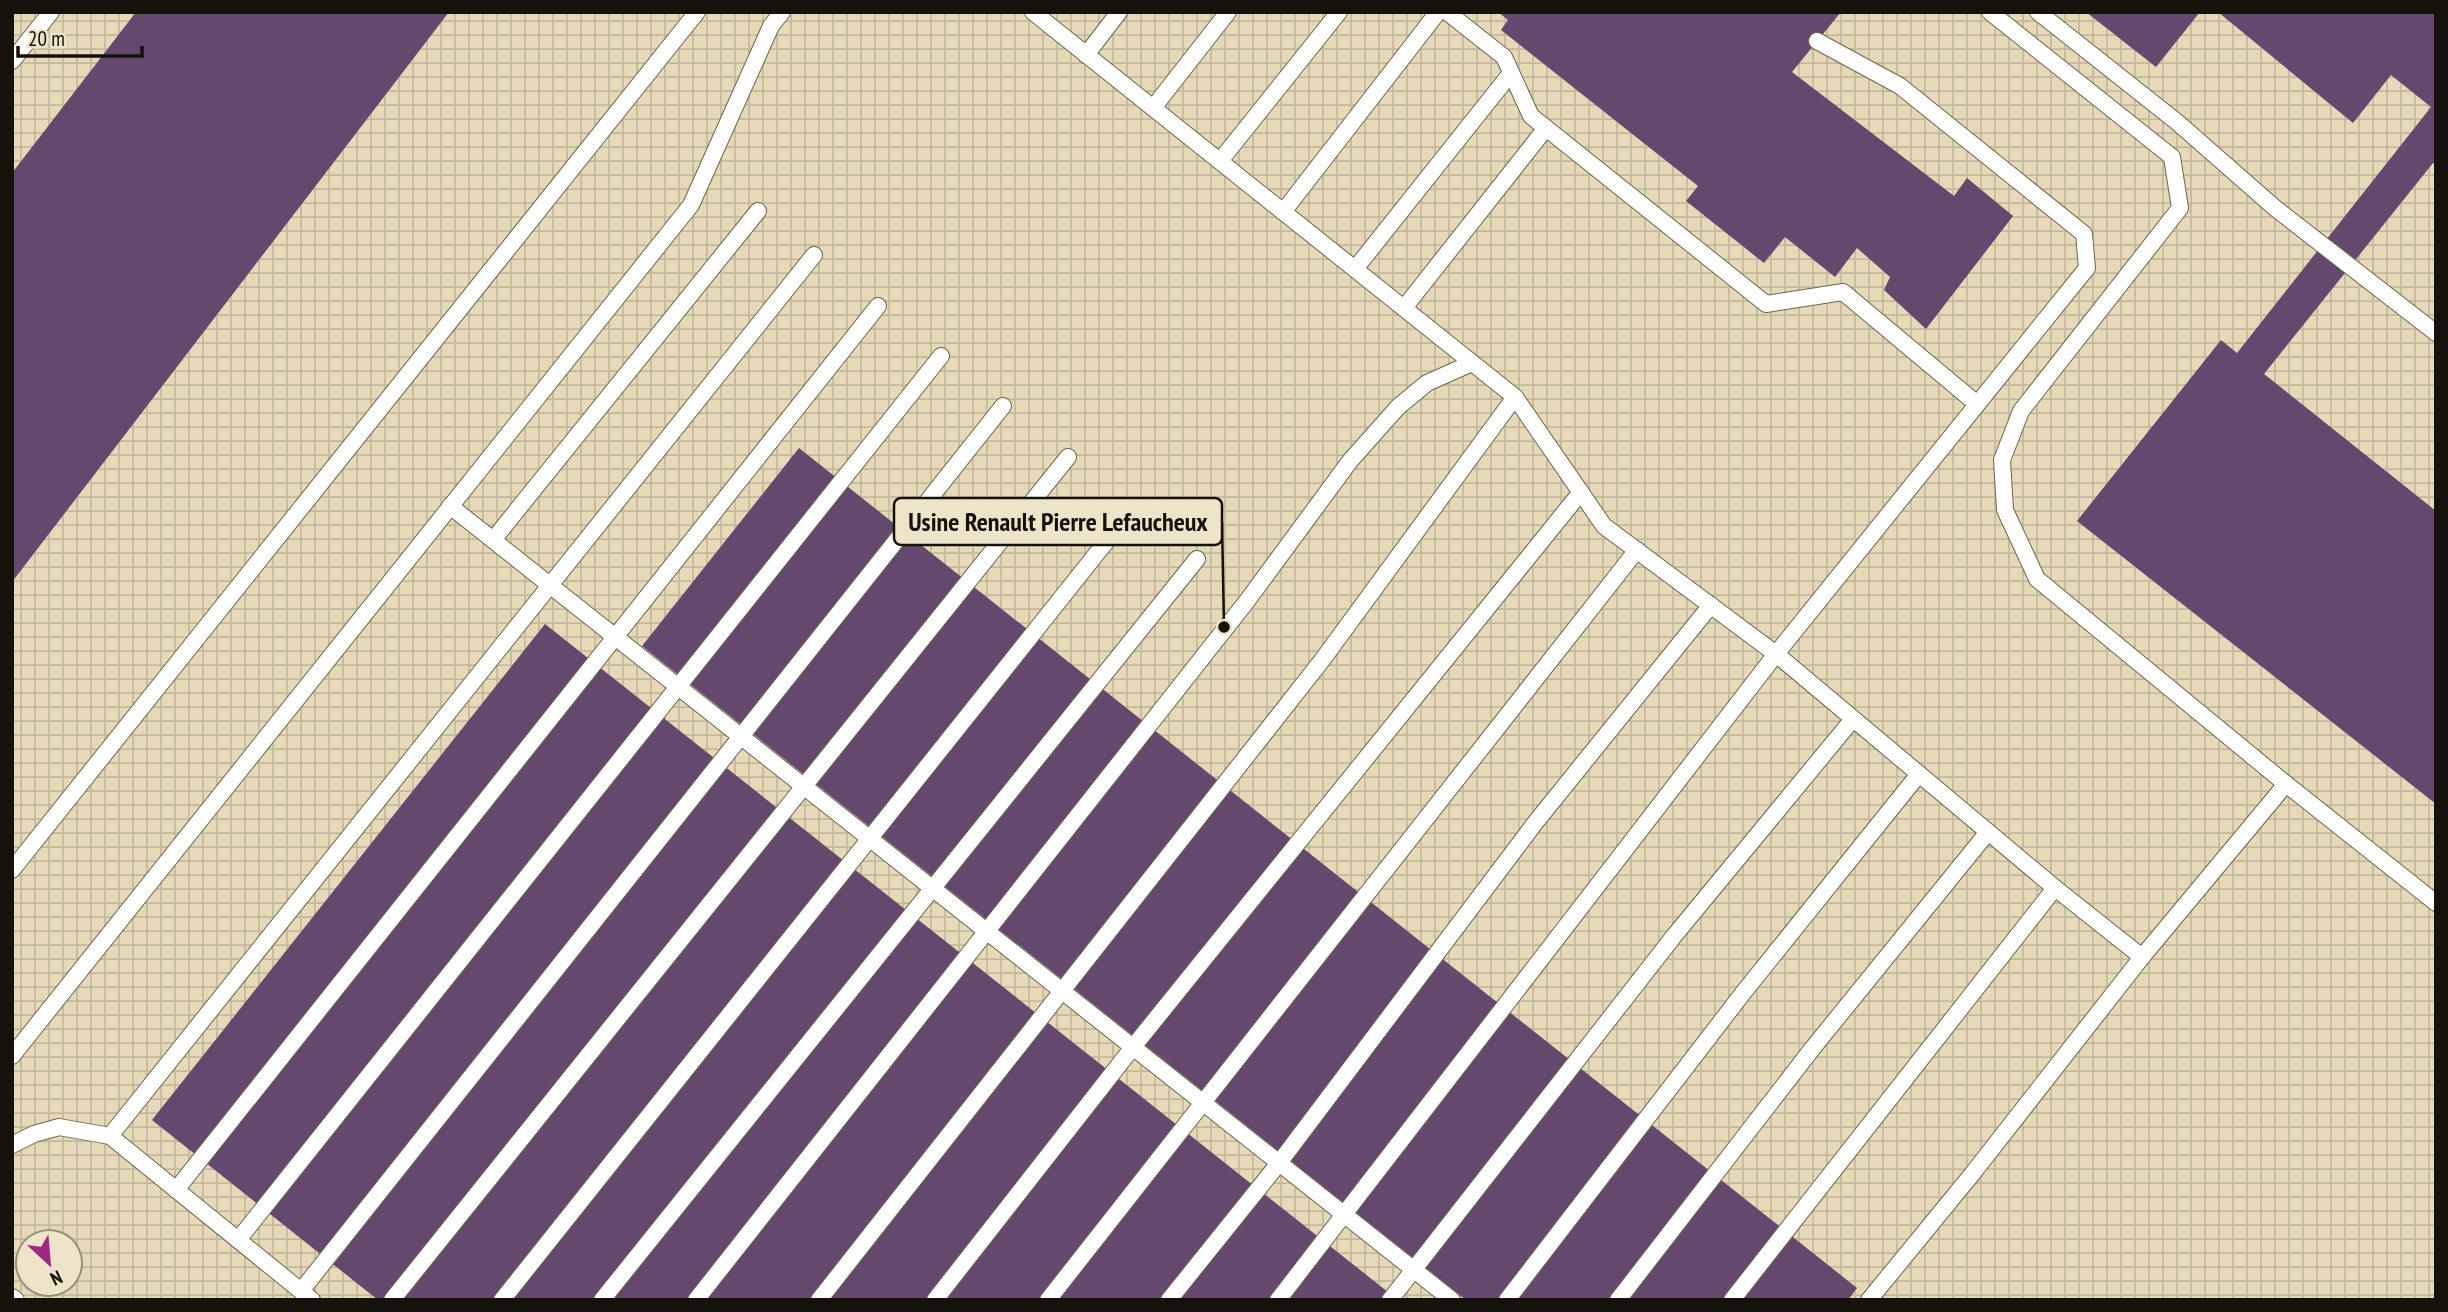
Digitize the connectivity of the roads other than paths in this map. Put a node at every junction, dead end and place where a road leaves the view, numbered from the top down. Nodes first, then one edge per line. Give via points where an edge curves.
1 (51, 12) edge
2 (697, 12) edge
3 (782, 12) edge
4 (1033, 12) edge
5 (1119, 12) edge
6 (1228, 12) edge
7 (1339, 12) edge
8 (1438, 12) edge
9 (1447, 12) edge
10 (1990, 12) edge
11 (2038, 12) edge
12 (1817, 41) dead end
13 (1086, 54) junction
14 (12, 61) edge
15 (1511, 73) junction
16 (1153, 108) junction
17 (1546, 128) junction
18 (1220, 162) junction
19 (758, 211) dead end
20 (1283, 212) junction
21 (814, 255) dead end
22 (1355, 269) junction
23 (878, 306) dead end
24 (1404, 309) junction
25 (2436, 333) edge
26 (941, 356) dead end
27 (1472, 363) junction
28 (1515, 397) junction
29 (1977, 404) junction
30 (1003, 406) dead end
31 (1068, 457) dead end
32 (1581, 492) junction
33 (450, 506) junction
34 (1133, 508) dead end
35 (493, 540) junction
36 (1637, 550) junction
37 (1197, 559) dead end
38 (550, 585) junction
39 (1711, 606) junction
40 (615, 637) junction
41 (1776, 653) junction
42 (677, 686) junction
43 (1853, 719) junction
44 (740, 736) junction
45 (1919, 774) junction
46 (2286, 784) junction
47 (804, 786) junction
48 (1988, 832) junction
49 (869, 838) junction
50 (12, 870) edge
51 (932, 888) junction
52 (2055, 888) junction
53 (2436, 903) edge
54 (988, 932) junction
55 (2142, 957) junction
56 (1063, 991) junction
57 (1133, 1047) junction
58 (12, 1056) edge
59 (1204, 1103) junction
60 (110, 1136) junction
61 (12, 1145) edge
62 (1279, 1163) junction
63 (176, 1190) junction
64 (1345, 1215) junction
65 (237, 1240) junction
66 (1414, 1270) junction
67 (307, 1295) edge
68 (1876, 1297) edge
69 (392, 1300) edge
70 (502, 1300) edge
71 (602, 1300) edge
72 (696, 1300) edge
73 (819, 1300) edge
74 (935, 1300) edge
75 (1048, 1300) edge
76 (1169, 1300) edge
77 (1278, 1300) edge
78 (1390, 1300) edge
79 (1452, 1300) edge
80 (1507, 1300) edge
81 (1618, 1300) edge
82 (1732, 1300) edge

1 - 14 lane
2 - 50 lane
3 - 33 lane via 771,26 691,205
4 - 13 lane
5 - 13 lane
6 - 16 lane
7 - 18 lane
8 - 20 lane
9 - 15 lane via 1504,57
10 - 46 lane via 2172,157 2180,208 2021,411 2002,460 2005,510 2038,579
11 - 25 lane via 2177,122 2275,208
12 - 29 lane via 1900,86 2084,233 2087,268
13 - 16 lane
15 - 17 lane via 1531,116
15 - 22 lane
16 - 18 lane
17 - 24 lane
17 - 29 lane via 1766,304 1843,292
18 - 20 lane
19 - 35 lane
20 - 22 lane
21 - 38 lane
22 - 24 lane
23 - 40 lane
24 - 27 lane
26 - 42 lane
27 - 28 lane
27 - 54 lane via 1427,383 1398,407 1350,461 1247,601
28 - 32 lane
28 - 56 lane via 1323,659
29 - 41 lane
30 - 44 lane
31 - 47 lane
32 - 36 lane via 1604,526
32 - 57 lane
33 - 35 lane
33 - 58 lane
34 - 49 lane
35 - 38 lane
36 - 39 lane
36 - 59 lane
37 - 51 lane
38 - 40 lane
38 - 60 lane
39 - 41 lane
39 - 62 lane via 1535,823
40 - 42 lane
40 - 63 lane
41 - 43 lane
41 - 64 lane
42 - 44 lane
42 - 65 lane
43 - 45 lane
43 - 66 lane via 1674,936
44 - 47 lane
44 - 67 lane
45 - 48 lane
45 - 80 lane via 1743,993
46 - 53 lane
46 - 55 lane
47 - 49 lane
47 - 69 lane
48 - 52 lane
48 - 81 lane
49 - 51 lane
49 - 70 lane
51 - 54 lane
51 - 71 lane
52 - 55 lane
52 - 82 lane
54 - 56 lane
54 - 72 lane
55 - 68 lane
56 - 57 lane
56 - 73 lane
57 - 59 lane
57 - 74 lane
59 - 62 lane
59 - 75 lane
60 - 61 lane via 59,1127
60 - 63 lane
62 - 64 lane
62 - 76 lane
63 - 65 lane
64 - 66 lane
64 - 77 lane
65 - 67 lane
66 - 78 lane
66 - 79 lane

